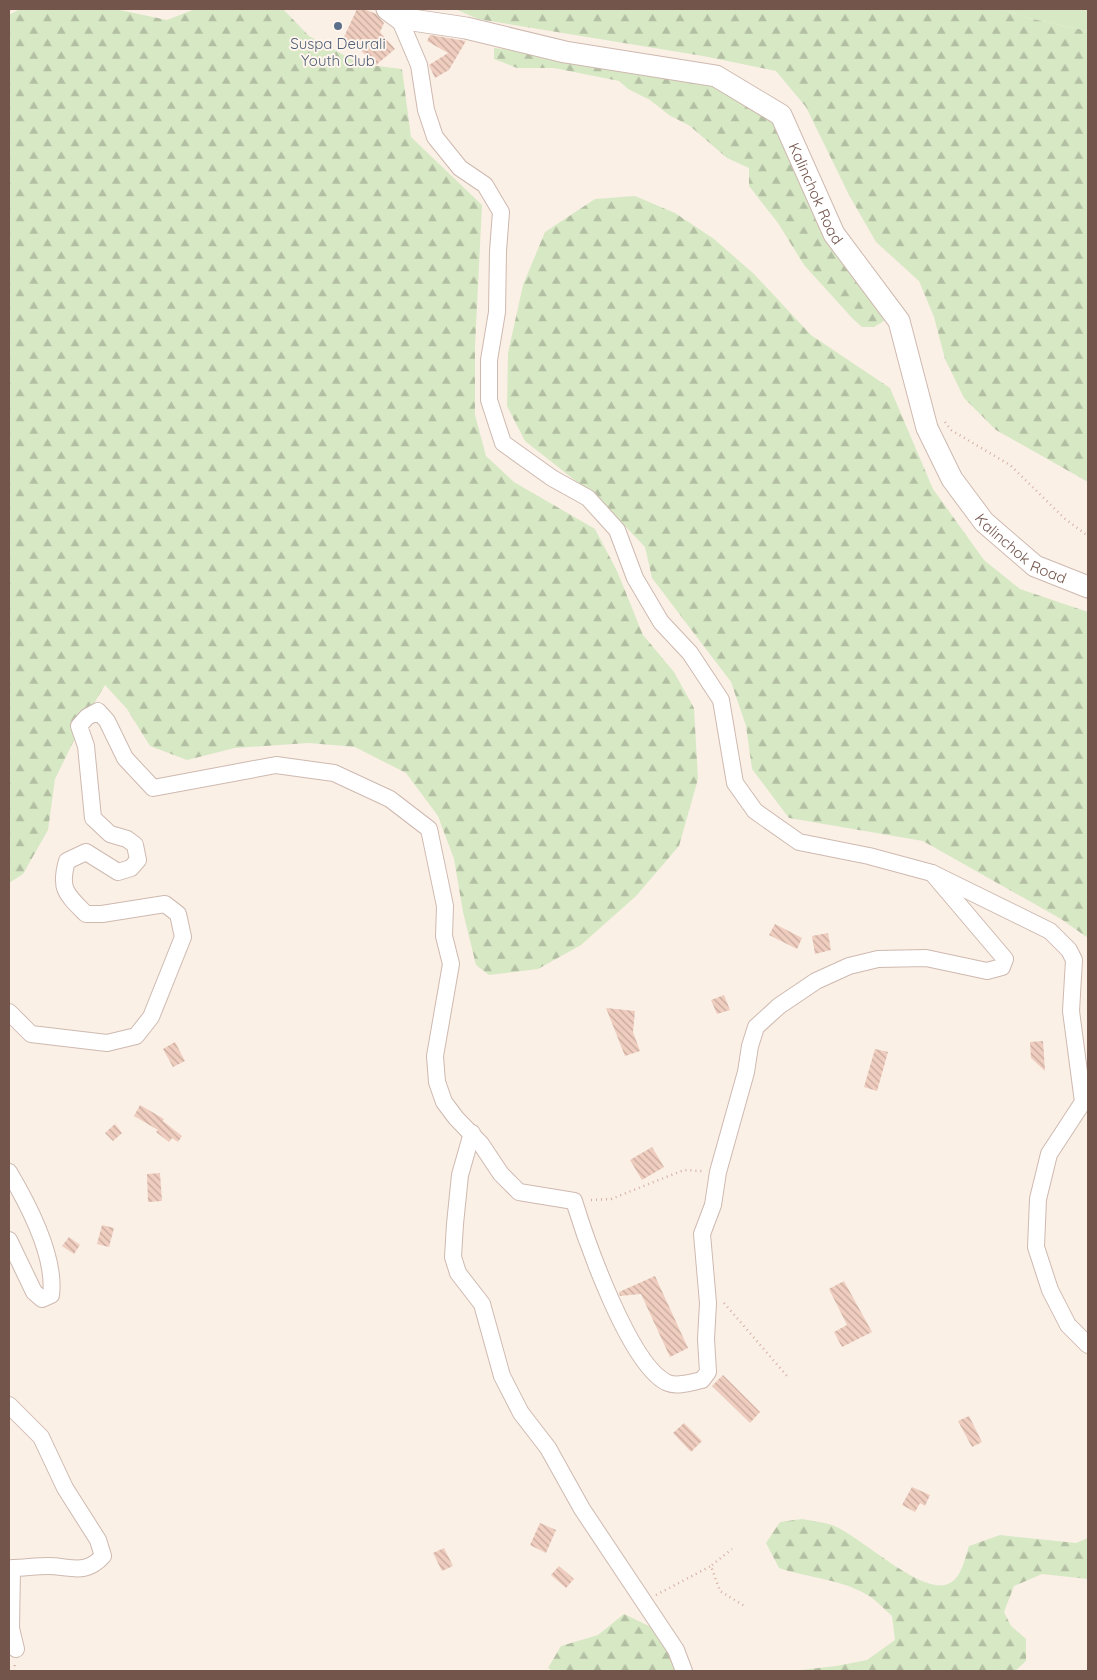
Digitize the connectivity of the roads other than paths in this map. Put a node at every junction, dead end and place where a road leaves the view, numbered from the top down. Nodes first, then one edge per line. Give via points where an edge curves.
1 (393, 14) edge
2 (1088, 587) edge
3 (932, 873) junction
4 (9, 1012) edge
5 (472, 1133) junction
6 (9, 1172) edge
7 (9, 1240) edge
8 (1088, 1345) edge
9 (9, 1405) edge
10 (16, 1649) dead end
11 (684, 1671) edge

1 - 2 street, Kalinchok Road via 565,52 716,76 781,115 834,234 899,321 928,428 952,479 984,522 1035,566
1 - 3 street via 419,65 426,110 435,136 460,168 485,185 501,212 489,400 503,442 552,478 588,498 617,530 636,578 662,622 690,653 721,700 735,782 755,811 799,842
3 - 5 street via 1005,959 1002,967 987,970 926,958 878,959 848,966 816,981 779,1006 756,1027 718,1172 713,1205 702,1234 709,1362 708,1372 702,1380 669,1384 656,1375 632,1340 608,1295 586,1242 574,1201 519,1192 501,1174
3 - 8 street via 1050,931 1063,942 1074,960 1071,1011 1082,1102 1049,1154 1038,1199 1036,1247 1050,1290 1068,1325
4 - 5 street via 30,1034 108,1043 136,1036 151,1017 183,937 178,914 165,904 86,914 68,897 62,880 67,861 86,852 118,872 131,868 138,860 135,845 110,834 93,818 86,746 79,726 98,711 107,721 125,758 153,788 276,765 334,773 390,799 429,829 445,906 444,936 451,964 435,1056 437,1082 444,1102
5 - 11 street via 460,1175 455,1224 454,1257 458,1273 482,1304 502,1376 521,1413 548,1448 582,1509 676,1650
6 - 7 street via 23,1196 49,1262 51,1295 42,1299 34,1292
9 - 10 street via 41,1437 65,1488 98,1540 103,1556 94,1565 72,1570 49,1566 12,1568 11,1628

